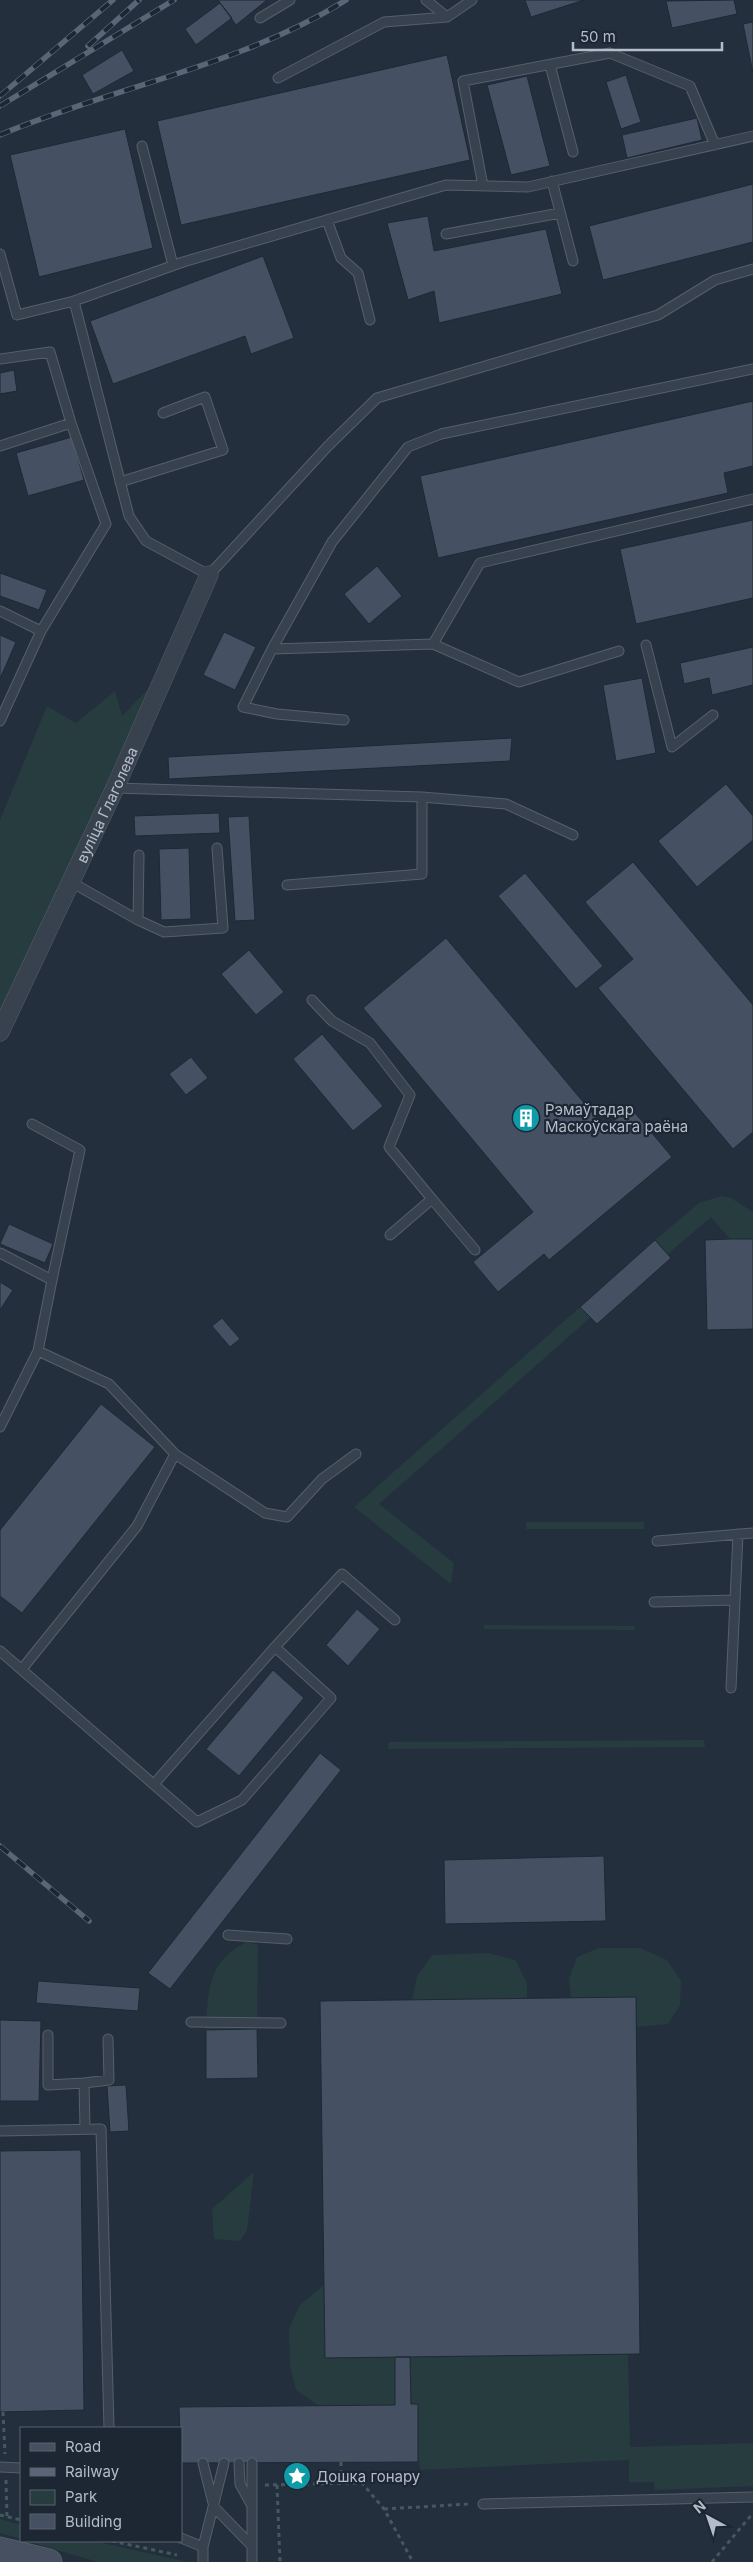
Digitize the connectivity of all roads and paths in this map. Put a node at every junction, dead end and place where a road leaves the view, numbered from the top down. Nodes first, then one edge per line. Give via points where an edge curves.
1 (290, 0) edge
2 (426, 0) edge
3 (472, 0) edge
4 (447, 17) junction
5 (260, 18) dead end
6 (550, 65) junction
7 (278, 78) dead end
8 (753, 136) edge
9 (715, 145) junction
10 (142, 146) dead end
11 (573, 152) dead end
12 (552, 181) junction
13 (484, 186) junction
14 (560, 212) junction
15 (327, 220) junction
16 (446, 234) dead end
17 (0, 254) edge
18 (573, 262) dead end
19 (173, 266) junction
20 (753, 269) edge
21 (74, 300) junction
22 (370, 320) dead end
23 (0, 359) edge
24 (753, 369) edge
25 (163, 413) dead end
26 (71, 423) junction
27 (0, 446) edge
28 (120, 482) junction
29 (753, 499) edge
30 (209, 576) junction
31 (0, 611) edge
32 (41, 630) junction
33 (433, 644) junction
34 (646, 645) dead end
35 (272, 649) junction
36 (619, 651) dead end
37 (713, 715) dead end
38 (344, 720) dead end
39 (0, 721) edge
40 (115, 788) junction
41 (422, 797) junction
42 (573, 835) dead end
43 (217, 848) dead end
44 (139, 855) dead end
45 (71, 882) junction
46 (287, 885) dead end
47 (138, 920) junction
48 (312, 1000) dead end
49 (0, 1032) edge
50 (32, 1124) dead end
51 (432, 1199) junction
52 (390, 1235) dead end
53 (475, 1250) dead end
54 (0, 1253) edge
55 (52, 1280) junction
56 (38, 1351) junction
57 (0, 1427) edge
58 (175, 1454) junction
59 (356, 1454) dead end
60 (753, 1533) edge
61 (738, 1534) junction
62 (657, 1541) dead end
63 (735, 1600) junction
64 (654, 1602) dead end
65 (395, 1620) dead end
66 (275, 1647) junction
67 (0, 1651) edge
68 (22, 1669) junction
69 (731, 1688) dead end
70 (154, 1784) junction
71 (228, 1935) dead end
72 (287, 1939) dead end
73 (191, 2022) dead end
74 (281, 2023) dead end
75 (48, 2035) dead end
76 (108, 2039) dead end
77 (84, 2082) junction
78 (85, 2129) junction
79 (0, 2131) edge
80 (109, 2427) edge
81 (341, 2462) dead end
82 (204, 2463) dead end
83 (224, 2463) dead end
84 (239, 2463) dead end
85 (252, 2463) dead end
86 (0, 2467) edge
87 (20, 2468) edge
88 (341, 2484) junction
89 (252, 2485) junction
90 (277, 2485) junction
91 (753, 2497) edge
92 (483, 2504) joint
93 (214, 2507) junction
94 (252, 2507) junction
95 (384, 2509) junction
96 (753, 2513) edge
97 (0, 2515) edge
98 (20, 2520) edge
99 (182, 2538) edge
100 (117, 2542) edge
101 (252, 2546) junction
102 (203, 2547) junction
103 (0, 2550) edge
104 (177, 2555) dead end
105 (49, 2562) edge
106 (203, 2562) edge
107 (252, 2562) edge
108 (280, 2562) edge
109 (413, 2562) edge
110 (712, 2562) edge

1 - 5 lane
2 - 4 lane
3 - 4 lane
4 - 7 lane via 384,22
6 - 9 lane via 610,53 690,86
6 - 11 lane
6 - 13 lane via 463,81
8 - 9 lane
9 - 12 lane
10 - 19 lane
12 - 13 lane via 528,187
12 - 14 lane
13 - 15 lane via 446,185
14 - 16 lane
14 - 18 lane
15 - 19 lane
15 - 22 lane via 341,258 358,273
17 - 21 lane via 17,314
19 - 21 lane
20 - 30 lane via 715,280 658,315 377,398 328,446
21 - 28 lane
23 - 26 lane via 50,352
24 - 35 lane via 441,434 408,447 332,542
25 - 28 lane via 205,397 223,450
26 - 27 lane
26 - 32 lane via 106,524
28 - 30 lane via 129,516 146,541
29 - 33 lane via 480,563
30 - 40 street, вуліца Глаголева
31 - 32 lane
32 - 39 lane
33 - 35 lane
33 - 36 lane via 519,682
34 - 37 lane via 672,747
35 - 38 lane via 243,707 277,714
40 - 41 lane
40 - 45 street, вуліца Глаголева
41 - 42 lane via 506,804
41 - 46 lane via 422,874
43 - 47 lane via 223,928 164,932
44 - 47 lane
45 - 47 lane
45 - 49 street, вуліца Глаголева
48 - 51 lane via 332,1021 370,1043 410,1095 390,1147
50 - 55 lane via 80,1150
51 - 52 lane
51 - 53 lane
54 - 55 lane
55 - 56 lane
56 - 57 lane
56 - 58 lane via 108,1384
58 - 59 lane via 265,1513 287,1518 322,1479
58 - 68 lane via 137,1526
60 - 61 lane
61 - 62 lane
61 - 63 lane
63 - 64 lane
63 - 69 lane
65 - 66 lane via 342,1574
66 - 70 lane
66 - 70 lane via 331,1698 242,1800 197,1822
67 - 68 lane
68 - 70 lane
71 - 72 lane
73 - 74 lane
75 - 77 lane via 48,2085
76 - 77 lane via 109,2080
77 - 78 lane
78 - 79 lane
78 - 80 lane via 101,2129
81 - 88 path
82 - 93 lane
83 - 93 lane
84 - 94 lane via 240,2484
85 - 89 lane
86 - 87 lane
88 - 90 path
88 - 95 path via 362,2483
89 - 90 path
89 - 94 lane
90 - 108 path
91 - 92 lane
92 - 95 path
93 - 101 lane
93 - 102 lane
94 - 101 lane
95 - 109 path
96 - 110 path
97 - 98 path
99 - 102 lane
100 - 104 path
101 - 107 lane
102 - 106 lane
103 - 105 main road

